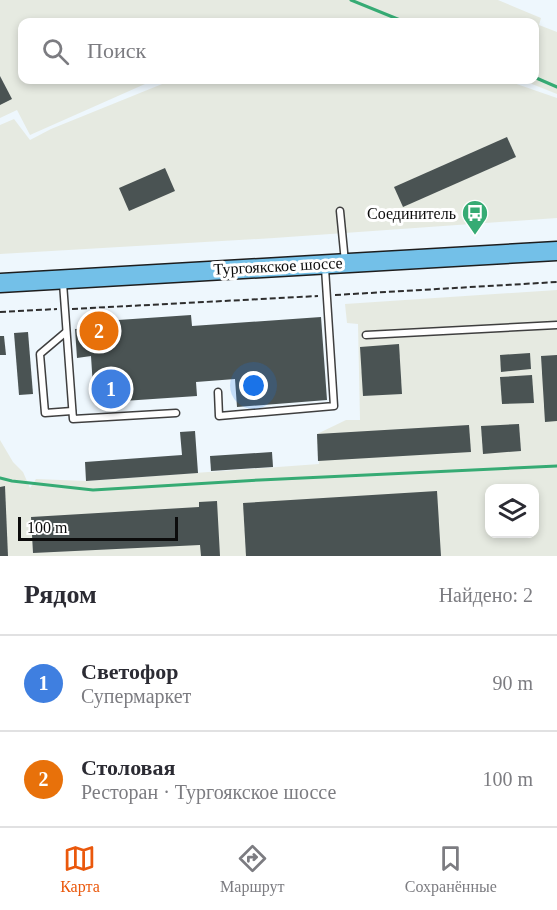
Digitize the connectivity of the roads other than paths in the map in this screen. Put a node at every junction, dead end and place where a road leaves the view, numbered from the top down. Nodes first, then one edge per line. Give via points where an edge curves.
1 (340, 211) dead end
2 (557, 251) edge
3 (345, 262) junction
4 (325, 264) junction
5 (62, 279) junction
6 (0, 283) edge
7 (557, 325) edge
8 (66, 332) junction
9 (366, 335) dead end
10 (218, 392) dead end
11 (72, 411) junction
12 (176, 413) dead end

1 - 3 lane
2 - 3 main road, Тургоякское шоссе
3 - 4 main road, Тургоякское шоссе
4 - 5 main road, Тургоякское шоссе
4 - 10 lane via 334,406 219,416
5 - 6 main road, Тургоякское шоссе
5 - 8 lane
7 - 9 lane
8 - 11 lane
8 - 11 lane via 40,354 45,413
11 - 12 lane via 73,419

